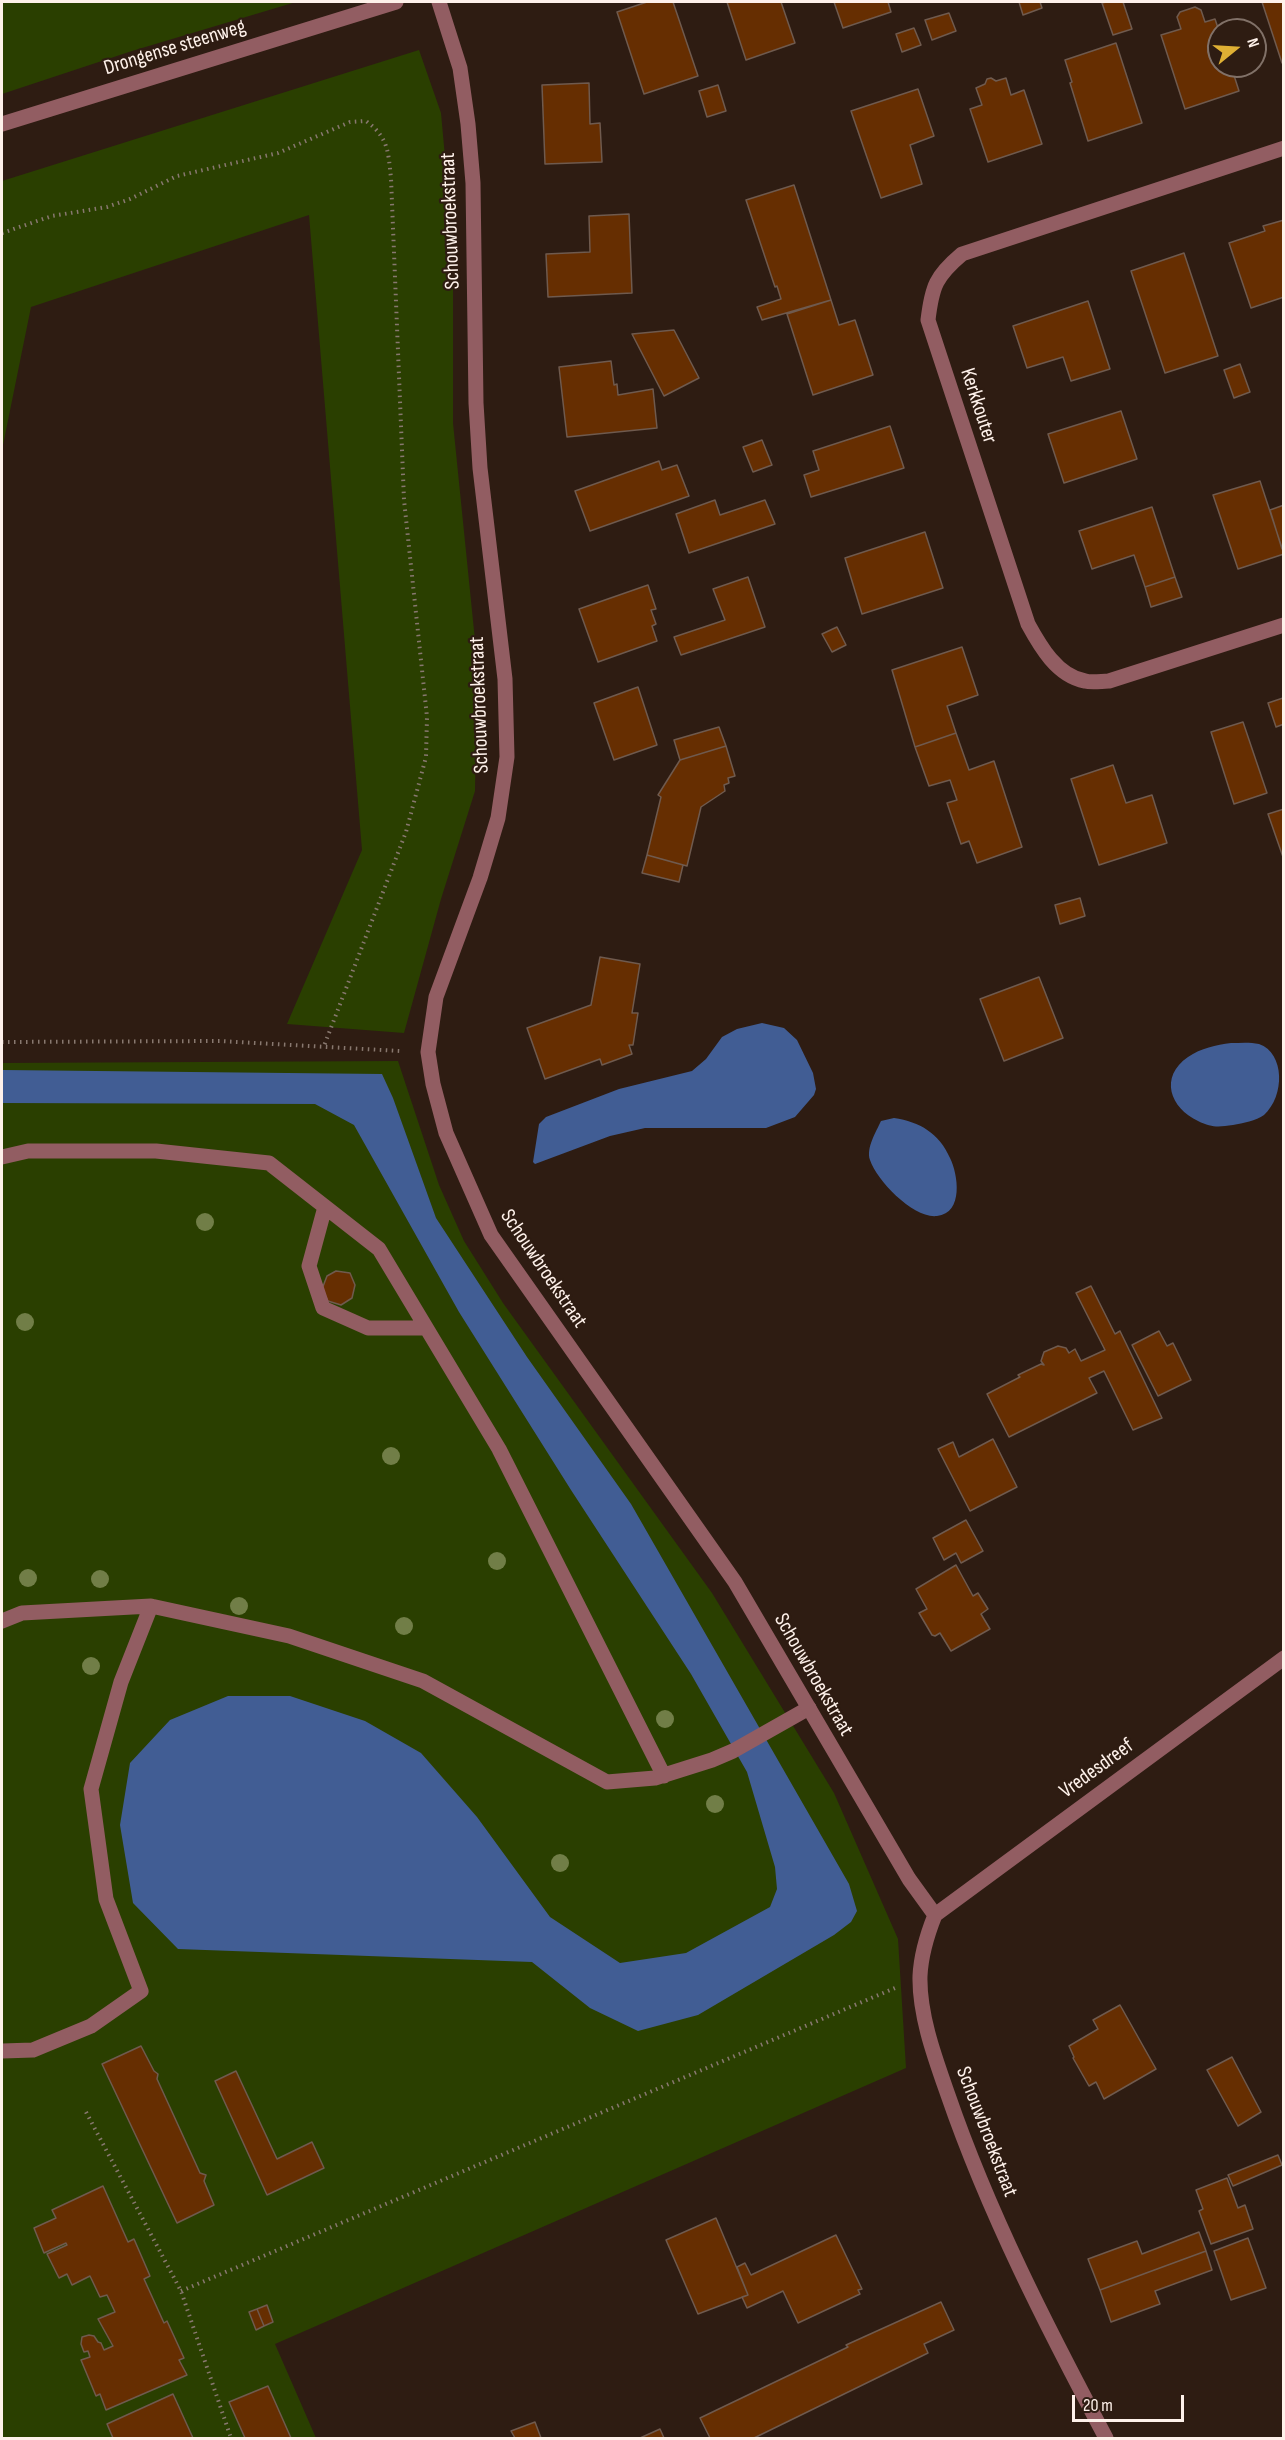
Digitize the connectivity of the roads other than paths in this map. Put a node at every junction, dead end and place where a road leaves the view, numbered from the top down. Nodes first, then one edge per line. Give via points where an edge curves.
1 (396, 2) edge
2 (439, 2) edge
3 (2, 124) edge
4 (1284, 148) edge
5 (1284, 625) edge
6 (2, 1157) edge
7 (325, 1207) junction
8 (426, 1328) junction
9 (151, 1606) junction
10 (2, 1621) edge
11 (1284, 1658) edge
12 (808, 1708) junction
13 (664, 1776) junction
14 (935, 1914) junction
15 (2, 2051) edge
16 (1106, 2439) edge

1 - 3 street, Drongense steenweg
2 - 12 street, Schouwbroekstraat via 460,68 468,124 480,468 505,679 507,757 498,818 436,997 428,1052 433,1084 446,1134 492,1235 735,1582
4 - 5 street, Kerkkouter via 962,254 943,270 932,293 928,320 1028,624 1039,645 1060,669 1084,681 1109,681
6 - 7 street via 28,1151 156,1151 269,1163
7 - 8 street via 379,1250
7 - 8 street via 309,1266 323,1308 368,1328
8 - 13 street via 499,1449
9 - 10 street via 22,1613
9 - 13 street via 289,1636 423,1681 607,1782
9 - 15 street via 121,1682 91,1789 106,1899 141,1991 91,2026 33,2050
11 - 14 street, Vredesdreef
12 - 13 street via 733,1751
12 - 14 street, Schouwbroekstraat via 909,1879
14 - 16 street, Schouwbroekstraat via 924,1942 920,1977 928,2040 962,2136 1012,2252

